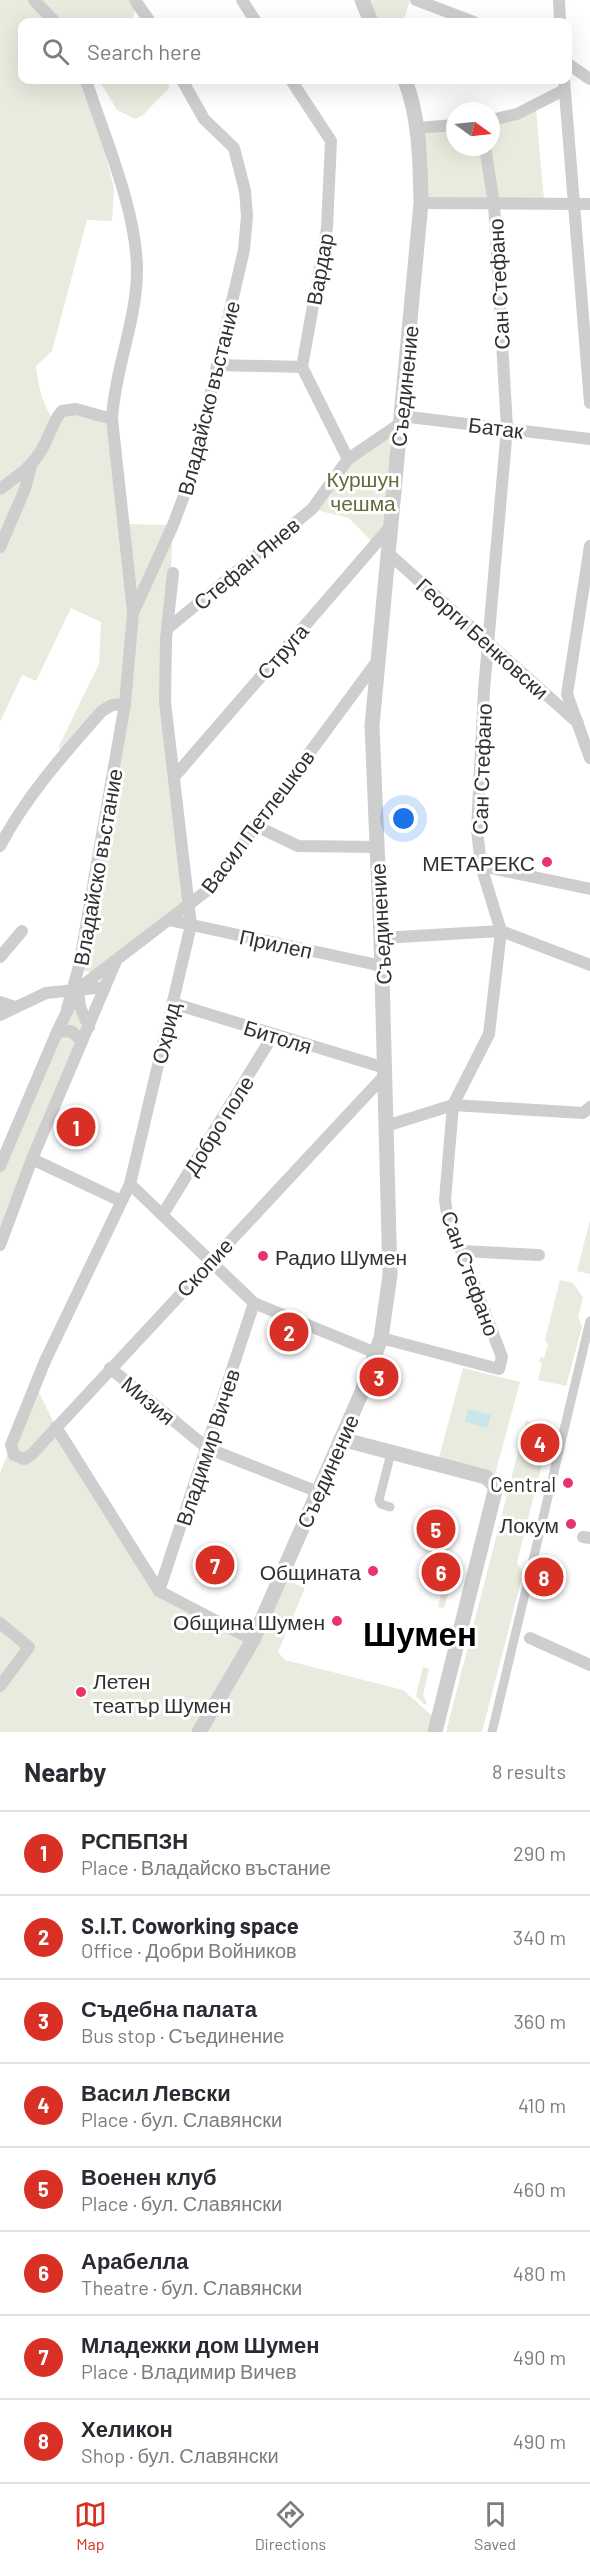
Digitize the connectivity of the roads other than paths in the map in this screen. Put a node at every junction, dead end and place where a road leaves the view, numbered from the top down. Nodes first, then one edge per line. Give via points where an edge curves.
1 (34, 0) edge
2 (135, 0) edge
3 (242, 0) edge
4 (362, 0) edge
5 (416, 0) edge
6 (559, 0) edge
7 (51, 18) edge
8 (147, 18) edge
9 (253, 18) edge
10 (369, 18) edge
11 (463, 18) edge
12 (560, 18) edge
13 (572, 67) edge
14 (590, 79) edge
15 (87, 84) edge
16 (184, 84) edge
17 (294, 84) edge
18 (406, 84) edge
19 (564, 85) edge
20 (500, 118) edge
21 (446, 126) edge
22 (417, 128) junction
23 (486, 156) edge
24 (421, 203) junction
25 (494, 204) junction
26 (573, 204) junction
27 (590, 204) edge
28 (219, 365) junction
29 (302, 367) junction
30 (590, 403) edge
31 (112, 418) junction
32 (401, 420) junction
33 (507, 428) junction
34 (590, 439) edge
35 (348, 459) junction
36 (31, 466) junction
37 (0, 489) edge
38 (391, 526) junction
39 (590, 546) edge
40 (0, 547) edge
41 (388, 553) junction
42 (173, 573) dead end
43 (133, 612) junction
44 (167, 629) junction
45 (488, 642) junction
46 (378, 660) junction
47 (125, 704) junction
48 (578, 723) junction
49 (590, 759) edge
50 (174, 777) junction
51 (254, 825) junction
52 (0, 846) edge
53 (376, 848) junction
54 (481, 866) junction
55 (590, 889) edge
56 (189, 906) junction
57 (169, 920) junction
58 (190, 925) junction
59 (22, 931) dead end
60 (501, 931) junction
61 (381, 938) junction
62 (81, 955) junction
63 (0, 957) edge
64 (112, 964) junction
65 (590, 965) edge
66 (382, 966) junction
67 (105, 987) junction
68 (76, 989) junction
69 (0, 1002) edge
70 (172, 1003) junction
71 (15, 1007) junction
72 (0, 1015) edge
73 (89, 1027) junction
74 (57, 1032) junction
75 (273, 1035) junction
76 (82, 1041) junction
77 (385, 1071) junction
78 (453, 1105) junction
79 (590, 1108) edge
80 (386, 1126) junction
81 (32, 1159) junction
82 (1, 1162) edge
83 (130, 1184) junction
84 (121, 1201) junction
85 (163, 1214) junction
86 (0, 1245) edge
87 (462, 1251) junction
88 (539, 1255) dead end
89 (210, 1260) junction
90 (254, 1303) junction
91 (590, 1320) edge
92 (381, 1338) junction
93 (376, 1353) junction
94 (111, 1368) junction
95 (56, 1427) junction
96 (341, 1439) junction
97 (207, 1448) junction
98 (391, 1453) junction
99 (24, 1459) joint
100 (318, 1492) junction
101 (390, 1507) dead end
102 (159, 1591) junction
103 (0, 1623) edge
104 (530, 1638) dead end
105 (253, 1640) junction
106 (590, 1665) edge
107 (0, 1686) edge
108 (199, 1732) edge
109 (435, 1732) edge
110 (492, 1732) edge

1 - 7 street
2 - 8 street
3 - 9 street
4 - 10 street
5 - 11 street
6 - 12 street
13 - 14 street
15 - 31 street via 134,233 137,269
16 - 28 street, Владайско въстание via 204,119 234,148 245,191 244,250
17 - 29 street, Вардар via 331,141 327,228
18 - 22 street, Съединение
19 - 20 street via 517,114
19 - 26 street
21 - 22 street
22 - 24 street, Съединение
23 - 25 street, Сан Стефано
24 - 25 street
24 - 32 street, Съединение
25 - 26 street
25 - 33 street, Сан Стефано
26 - 27 street
26 - 30 street
28 - 29 street
28 - 43 street, Владайско въстание via 191,477
29 - 35 street
31 - 36 street via 76,409 62,411
31 - 43 street
32 - 33 street, Батак
32 - 35 street, Стефан Янев
32 - 38 street, Съединение
33 - 34 street, Батак
33 - 45 street, Сан Стефано
35 - 44 street, Стефан Янев via 312,509
36 - 37 street
36 - 40 street
38 - 41 street, Съединение
38 - 50 street, Струга
39 - 48 street via 567,694
41 - 45 street, Георги Бенковски
41 - 46 street, Съединение
42 - 44 street, Охрид
43 - 47 street, Владайско въстание
44 - 50 street, Охрид via 165,702
45 - 48 street, Георги Бенковски
45 - 54 street, Сан Стефано via 477,791
46 - 51 street, Васил Петлешков
46 - 53 street, Съединение via 372,726
47 - 52 street via 102,711 41,781
47 - 62 street, Владайско въстание
48 - 49 street
50 - 56 street, Охрид
51 - 53 street via 298,846
51 - 56 street, Васил Петлешков via 209,889
53 - 61 street, Съединение
54 - 55 street
54 - 60 street, Сан Стефано
56 - 57 street, Васил Петлешков
56 - 58 street, Охрид
57 - 58 street, Прилеп
57 - 64 street, Васил Петлешков
58 - 66 street, Прилеп
58 - 70 street, Охрид
59 - 63 street
60 - 61 street
60 - 65 street
60 - 78 street, Сан Стефано via 489,1034
61 - 66 street, Съединение
62 - 64 street via 91,966
62 - 68 street, Владайско въстание
64 - 67 street, Владайско въстание
64 - 68 street, Владайско въстание
66 - 77 street, Съединение
67 - 68 street
67 - 73 street, Владайско въстание
68 - 71 street via 46,993
68 - 73 street, Владайско въстание
68 - 74 street, Владайско въстание
69 - 71 street
70 - 75 street, Битоля
70 - 83 street, Охрид
71 - 72 street
73 - 76 street, Владайско въстание
74 - 76 street via 71,1030
74 - 82 street, Владайско въстание
75 - 77 street, Битоля
75 - 85 street, Добро поле
76 - 81 street, Владайско въстание
77 - 80 street, Съединение
77 - 89 street, Скопие
78 - 79 street via 583,1113
78 - 80 street
78 - 87 street, Сан Стефано via 445,1200
80 - 92 street, Съединение via 390,1275
81 - 84 street
81 - 86 street, Владайско въстание
83 - 84 street, Охрид
83 - 85 street
84 - 99 street, Охрид via 45,1361 11,1445 14,1455
85 - 89 street
87 - 88 street
87 - 92 street, Сан Стефано via 502,1357 499,1369
89 - 90 street
89 - 94 street, Скопие
90 - 93 street
90 - 97 street, Владимир Вичев
91 - 110 street
92 - 93 street, Съединение
93 - 96 street, Съединение
94 - 95 street, Скопие
94 - 97 street, Мизия
95 - 99 street, Скопие
95 - 102 street
96 - 98 street
96 - 100 street, Съединение
97 - 100 street, Мизия
97 - 102 street, Владимир Вичев
98 - 101 street via 379,1500
98 - 109 street via 486,1477 494,1483 496,1496
100 - 105 street, Съединение
102 - 105 street
103 - 107 street via 29,1647
104 - 106 street
105 - 108 street, Съединение

